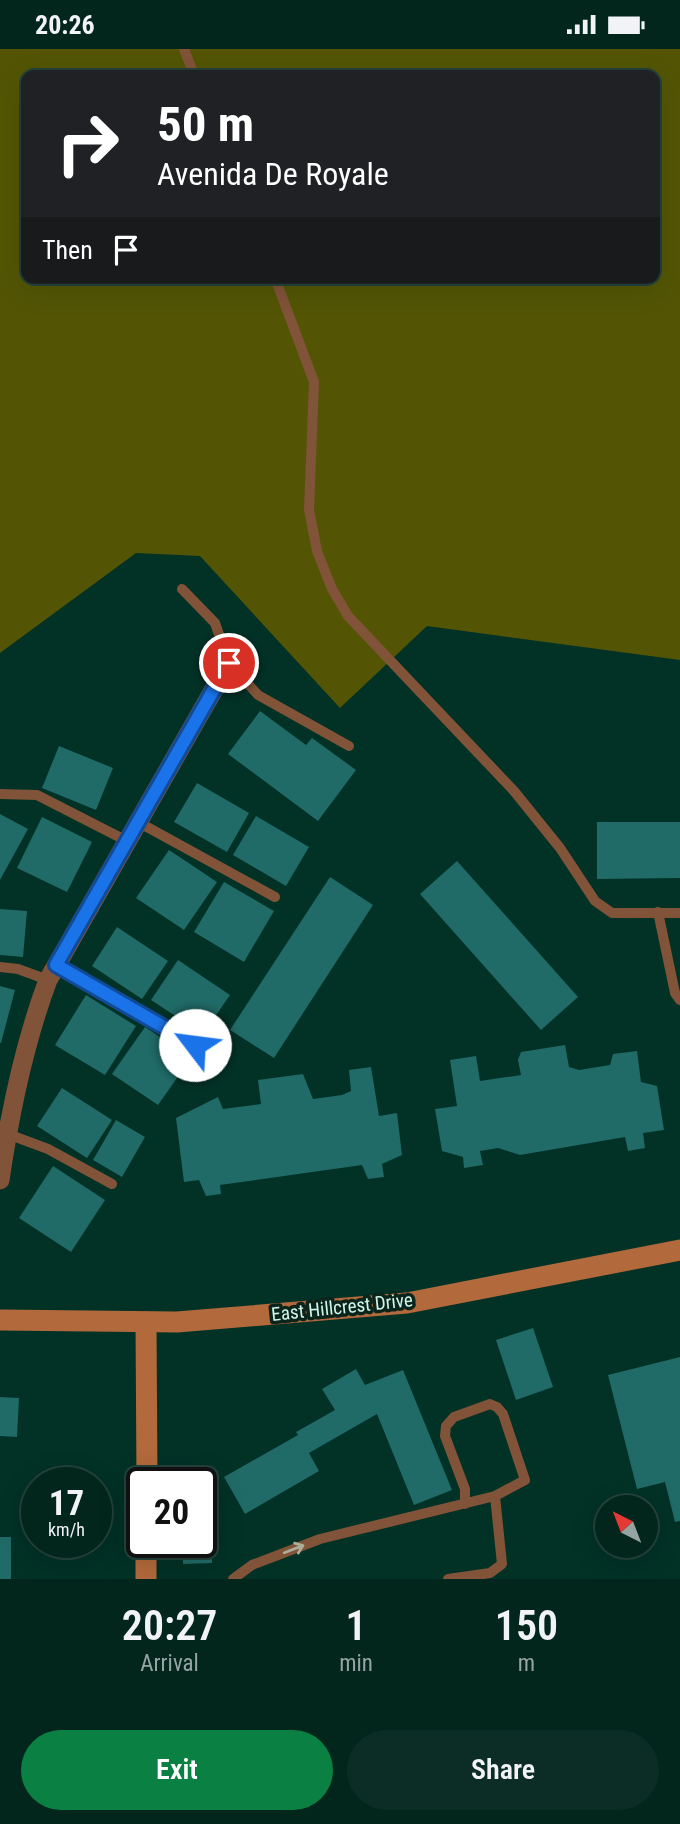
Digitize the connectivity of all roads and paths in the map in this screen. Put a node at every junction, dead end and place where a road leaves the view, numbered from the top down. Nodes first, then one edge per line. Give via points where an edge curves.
1 (184, 49) edge
2 (192, 70) edge
3 (277, 284) edge
4 (182, 589) dead end
5 (229, 663) junction
6 (349, 746) dead end
7 (0, 794) edge
8 (138, 822) junction
9 (127, 841) junction
10 (275, 897) dead end
11 (658, 912) junction
12 (680, 913) edge
13 (0, 967) edge
14 (52, 972) junction
15 (680, 1000) edge
16 (195, 1045) dead end
17 (4, 1133) edge
18 (0, 1180) edge
19 (112, 1184) dead end
20 (680, 1250) edge
21 (0, 1320) edge
22 (146, 1322) junction
23 (147, 1467) edge
24 (495, 1496) junction
25 (465, 1504) junction
26 (146, 1558) edge
27 (146, 1579) edge
28 (233, 1579) edge
29 (448, 1579) edge

1 - 2 lane
3 - 11 lane via 314,382 309,510 317,551 348,616 514,791 595,901 612,913
4 - 5 lane via 215,623
5 - 6 lane via 258,695
5 - 8 street
7 - 9 lane via 37,795
8 - 9 street
8 - 10 lane
9 - 14 street
11 - 12 lane
11 - 15 lane
13 - 14 lane
14 - 16 lane
14 - 17 street via 33,1021
17 - 18 street
17 - 19 lane via 48,1149
20 - 22 main road, East Hillcrest Drive via 407,1303
21 - 22 main road, East Hillcrest Drive
22 - 23 main road
24 - 25 lane
24 - 25 lane via 525,1480 503,1414 490,1404 454,1417 446,1426 444,1436 465,1489
24 - 29 lane via 502,1564 490,1573
28 -> 25 lane via 252,1565 320,1539
26 - 27 main road

